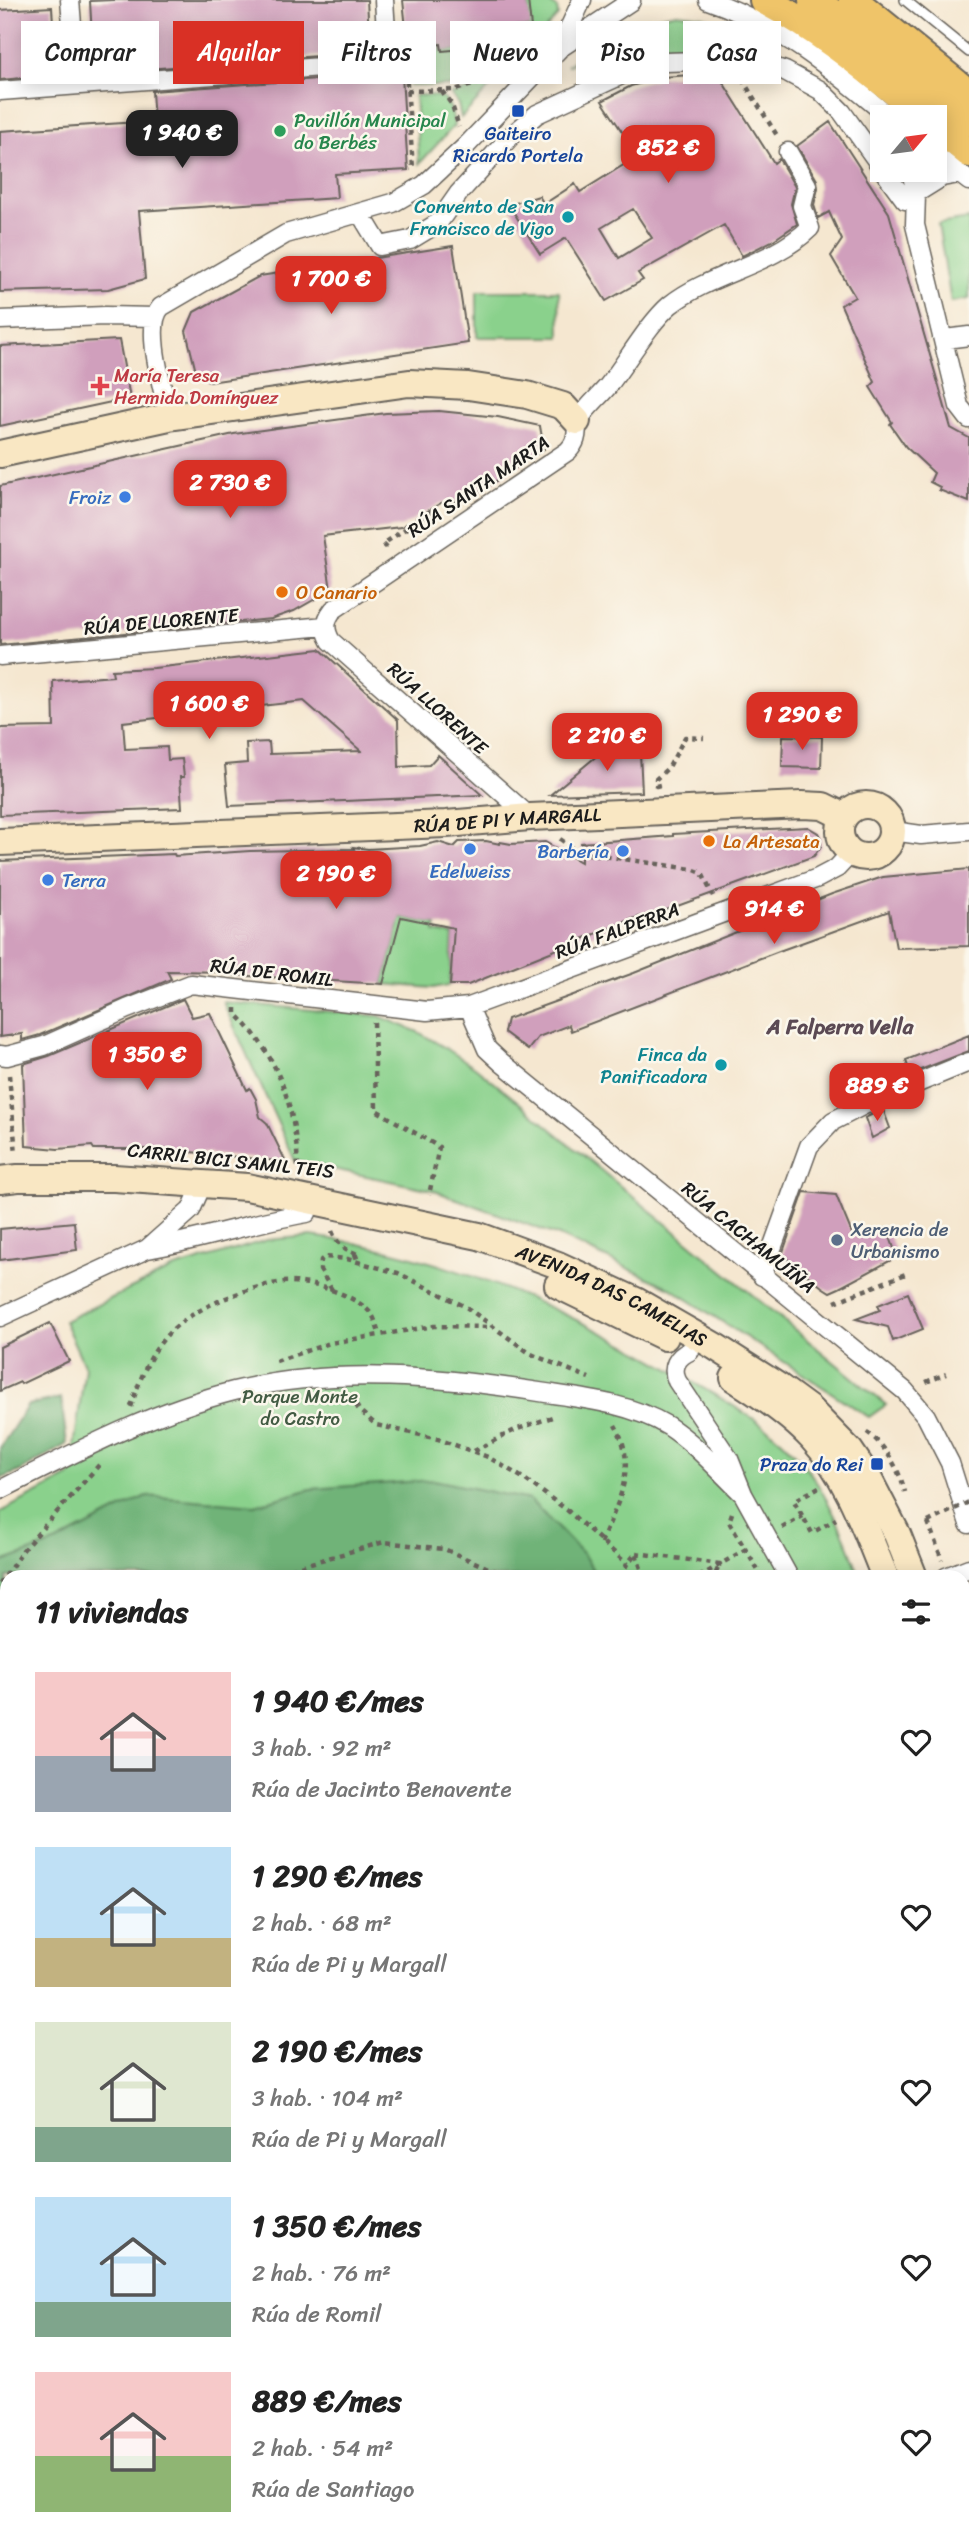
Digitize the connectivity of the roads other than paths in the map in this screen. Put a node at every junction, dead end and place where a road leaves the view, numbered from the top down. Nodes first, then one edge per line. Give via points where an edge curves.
1 (70, 0) edge
2 (384, 0) edge
3 (582, 0) edge
4 (624, 0) edge
5 (644, 0) edge
6 (708, 0) edge
7 (764, 0) edge
8 (813, 0) edge
9 (853, 0) edge
10 (905, 0) edge
11 (631, 1) edge
12 (562, 42) edge
13 (562, 46) edge
14 (969, 52) edge
15 (525, 84) edge
16 (77, 85) junction
17 (0, 91) edge
18 (969, 94) edge
19 (874, 105) edge
20 (911, 105) edge
21 (969, 121) edge
22 (947, 142) edge
23 (870, 151) edge
24 (788, 152) road end
25 (947, 160) edge
26 (966, 169) edge
27 (892, 182) edge
28 (913, 182) edge
29 (916, 195) junction
30 (360, 213) junction
31 (155, 317) junction
32 (0, 320) edge
33 (969, 336) edge
34 (945, 339) junction
35 (169, 417) junction
36 (969, 419) edge
37 (577, 421) junction
38 (0, 454) edge
39 (325, 626) junction
40 (0, 656) edge
41 (844, 816) junction
42 (536, 817) junction
43 (893, 831) junction
44 (969, 831) edge
45 (0, 842) edge
46 (852, 853) junction
47 (469, 1007) junction
48 (0, 1055) edge
49 (969, 1062) edge
50 (0, 1180) edge
51 (202, 1185) junction
52 (307, 1213) junction
53 (147, 1249) junction
54 (762, 1276) junction
55 (0, 1317) edge
56 (690, 1351) junction
57 (950, 1463) junction
58 (969, 1478) edge
59 (0, 1490) edge
60 (743, 1494) junction
61 (969, 1516) edge
62 (785, 1570) edge
63 (882, 1570) edge
64 (911, 1570) edge

1 - 16 street
2 - 16 street via 394,66
3 - 12 street
4 - 11 street
5 - 11 street
6 - 19 street via 733,9 815,56
7 - 20 main road via 827,39
8 - 21 main road
9 - 18 main road
10 - 14 lane
11 - 13 street
15 - 30 street via 424,185 393,203
16 - 17 street
22 - 26 main road
23 - 30 street via 820,90 785,71 731,60 665,62 639,67 537,114 467,183 438,223 410,240 380,246
24 - 37 street, RÚA SANTA MARTA via 807,185 802,206 810,228 780,250 698,287 668,306
25 - 26 street
26 - 29 street via 942,177
27 - 29 street via 905,200
28 - 29 street
29 - 34 street via 915,225
30 - 31 street via 286,234 170,301
31 - 32 street
31 - 35 street via 153,334
33 - 34 street
34 - 36 street via 959,406
35 - 37 main road via 409,383 527,395 563,406
35 - 38 main road
37 - 39 street, RÚA SANTA MARTA via 576,443 568,451 333,610
39 - 40 street, RÚA DE LLORENTE
39 - 42 street, RÚA LLORENTE via 331,641
41 - 42 main road, RÚA DE PI Y MARGALL via 822,806 802,805
41 - 43 main road via 856,806 873,805 887,814
41 - 46 main road via 841,840
42 - 45 main road, RÚA DE PI Y MARGALL
43 - 44 street via 921,835
43 - 46 main road via 882,852 867,857
46 - 47 street, RÚA FALPERRA via 818,878
47 - 48 street, RÚA DE ROMIL via 427,1011 191,984 44,1046
47 - 54 street, RÚA CACHAMUÍÑA via 487,1049 501,1062
49 - 54 street via 833,1121 810,1146
50 - 51 main road, AVENIDA DAS CAMELIAS via 114,1178
51 - 52 main road, AVENIDA DAS CAMELIAS via 233,1203
51 - 53 street via 191,1210
51 - 64 main road, AVENIDA DAS CAMELIAS via 247,1187 479,1236 636,1301 779,1387 833,1432 883,1504
52 - 53 street
52 - 56 main road, AVENIDA DAS CAMELIAS via 461,1248 541,1277
53 - 55 street
54 - 57 street, RÚA CACHAMUÍÑA via 905,1391 926,1416
56 - 60 street via 682,1355 673,1373 729,1460
56 - 63 main road, AVENIDA DAS CAMELIAS via 744,1384 813,1438 839,1475
57 - 58 street
57 - 61 street, RÚA CACHAMUÍÑA
59 - 60 street via 159,1414 235,1391 348,1376 524,1389 637,1412 668,1426
60 - 62 street

